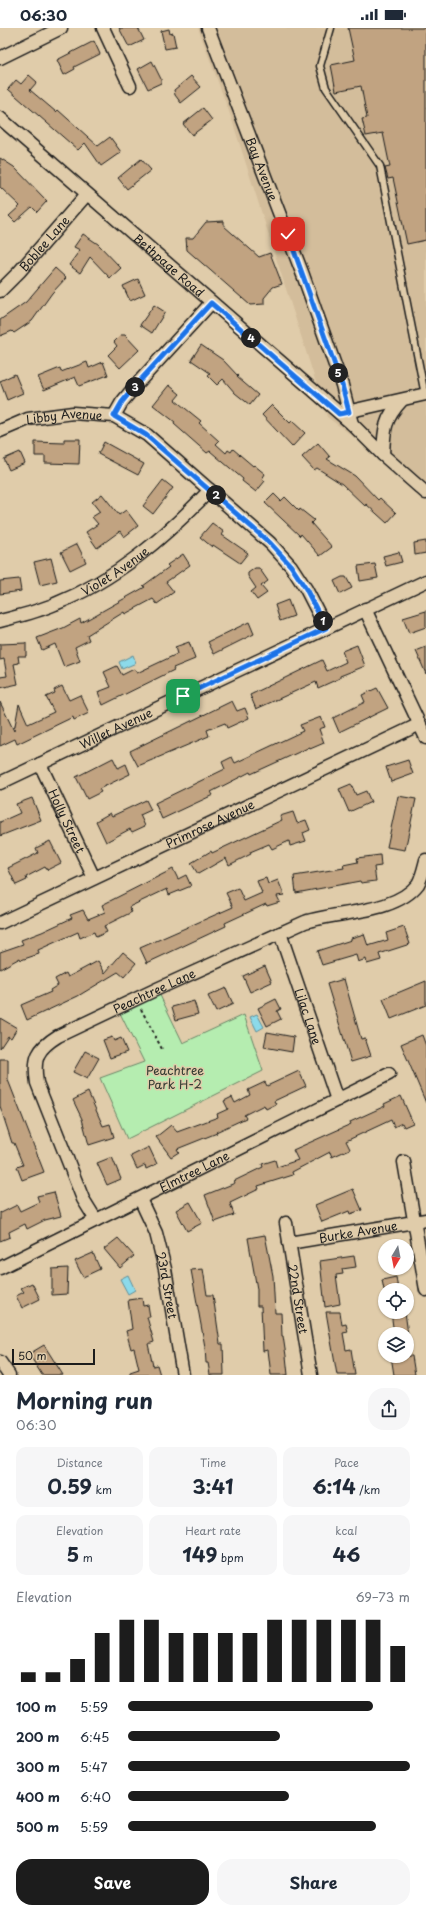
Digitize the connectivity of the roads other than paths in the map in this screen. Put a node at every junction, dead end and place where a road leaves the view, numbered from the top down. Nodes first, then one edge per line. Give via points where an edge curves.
1 (61, 28) edge
2 (103, 28) edge
3 (208, 28) edge
4 (330, 28) edge
5 (0, 58) edge
6 (130, 86) dead end
7 (0, 118) edge
8 (87, 194) junction
9 (0, 291) edge
10 (211, 303) junction
11 (426, 394) edge
12 (402, 400) junction
13 (344, 413) junction
14 (114, 416) junction
15 (0, 431) edge
16 (384, 456) junction
17 (210, 490) junction
18 (426, 493) edge
19 (426, 581) edge
20 (365, 609) junction
21 (0, 621) edge
22 (326, 628) junction
23 (420, 724) junction
24 (426, 738) edge
25 (40, 764) junction
26 (0, 783) edge
27 (426, 860) edge
28 (94, 878) junction
29 (0, 922) edge
30 (280, 933) junction
31 (389, 1074) dead end
32 (337, 1100) junction
33 (404, 1162) dead end
34 (140, 1199) junction
35 (96, 1220) junction
36 (420, 1221) edge
37 (286, 1223) dead end
38 (289, 1243) junction
39 (0, 1268) edge
40 (426, 1290) edge
41 (0, 1362) edge
42 (9, 1375) edge
43 (183, 1375) edge
44 (312, 1375) edge

1 - 5 street
2 - 6 street
3 - 13 street, Bay Avenue via 303,275 342,385
4 - 11 lane via 320,66 326,88 380,166
7 - 8 street, Bethpage Road
8 - 9 street, Boblee Lane
8 - 10 street, Bethpage Road
10 - 13 street, Bethpage Road
10 - 14 street via 136,385
11 - 12 street
12 - 13 street
12 - 16 street via 388,417
13 - 16 street, Bay Avenue
14 - 15 street, Libby Avenue via 73,413 48,415 28,419
14 - 17 street, Libby Avenue via 146,435
16 - 18 street
17 - 21 street, Violet Avenue via 178,524 118,571 56,604
17 - 22 street, Libby Avenue via 270,543 291,566
19 - 20 street, Willet Avenue
20 - 22 street, Willet Avenue
20 - 23 street
22 - 25 street, Willet Avenue
23 - 24 street
23 - 28 street, Primrose Avenue
25 - 26 street, Willet Avenue
25 - 28 street, Holly Street
27 - 30 street, Peachtree Lane via 418,884 406,896 372,908 320,917
28 - 29 street, Primrose Avenue
30 - 32 street, Lilac Lane
30 - 35 street, Peachtree Lane via 136,998 43,1045 34,1068 37,1082 83,1199
31 - 32 street, Elmtree Lane
32 - 34 street, Elmtree Lane
33 - 36 street
34 - 35 street, Elmtree Lane
34 - 43 street, 23rd Street via 156,1233 165,1269
35 - 39 street, Elmtree Lane
36 - 38 street, Burke Avenue
36 - 40 street
37 - 38 street, 22nd Street
38 - 44 street, 22nd Street
41 - 42 street

